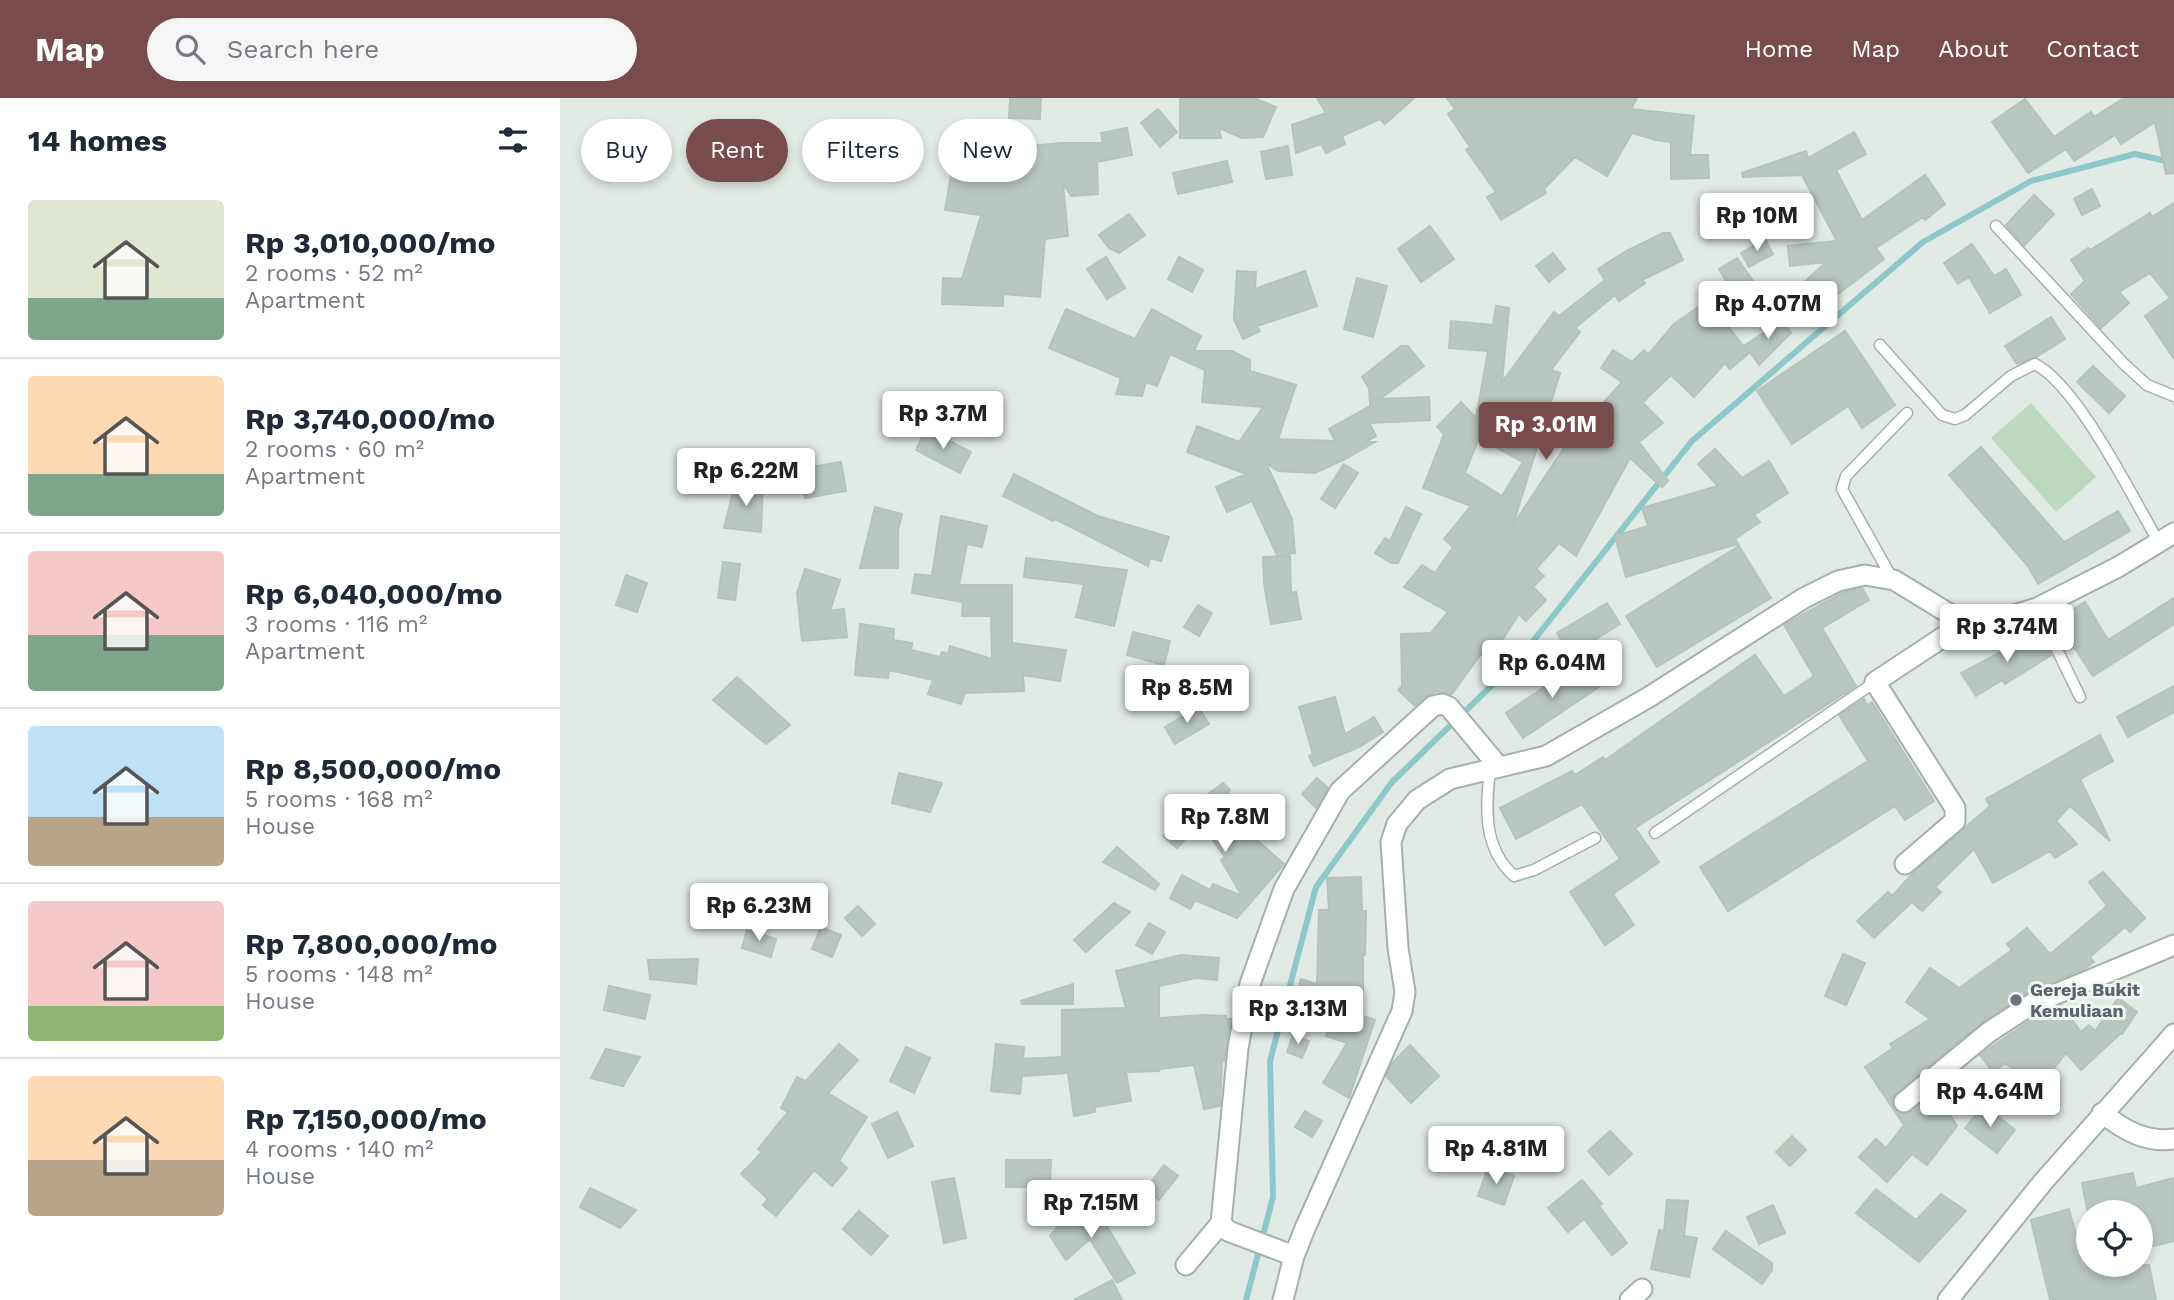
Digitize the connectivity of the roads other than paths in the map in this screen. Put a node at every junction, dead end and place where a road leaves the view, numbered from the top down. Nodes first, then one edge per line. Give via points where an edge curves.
1 (1996, 226) dead end
2 (1880, 345) dead end
3 (2174, 396) edge
4 (1907, 413) dead end
5 (2167, 538) edge
6 (1894, 580) junction
7 (2037, 608) junction
8 (1969, 620) junction
9 (1875, 682) junction
10 (2080, 697) dead end
11 (1495, 767) junction
12 (1655, 833) dead end
13 (1595, 838) dead end
14 (1905, 864) dead end
15 (2174, 945) edge
16 (2174, 1034) edge
17 (1904, 1102) dead end
18 (2102, 1114) junction
19 (2174, 1139) edge
20 (1227, 1227) junction
21 (1286, 1252) junction
22 (1186, 1265) dead end
23 (1283, 1300) edge
24 (1948, 1300) edge

1 - 3 lane via 2123,363 2147,385
2 - 5 lane via 1942,415 1955,419 2025,367 2035,364 2045,369 2057,379
4 - 6 lane via 1846,476 1842,489
5 - 7 street
6 - 8 street via 1952,616
6 - 11 street via 1865,575 1838,581 1804,597 1584,736 1546,756
7 - 8 street via 1994,621
7 - 10 lane
8 - 9 street
9 - 12 lane
9 - 14 street via 1955,808 1955,821
11 - 13 lane via 1486,808 1490,838 1501,864 1514,876
11 - 20 street via 1442,704 1424,712 1339,791 1284,889 1250,984 1238,1048
11 - 21 street via 1450,779 1417,800 1397,824 1391,842 1405,992 1402,1011
15 - 17 street via 2032,1004 1989,1032
16 - 18 street
18 - 19 street via 2144,1138
18 - 24 street
20 - 21 street
20 - 22 street
21 - 23 street

